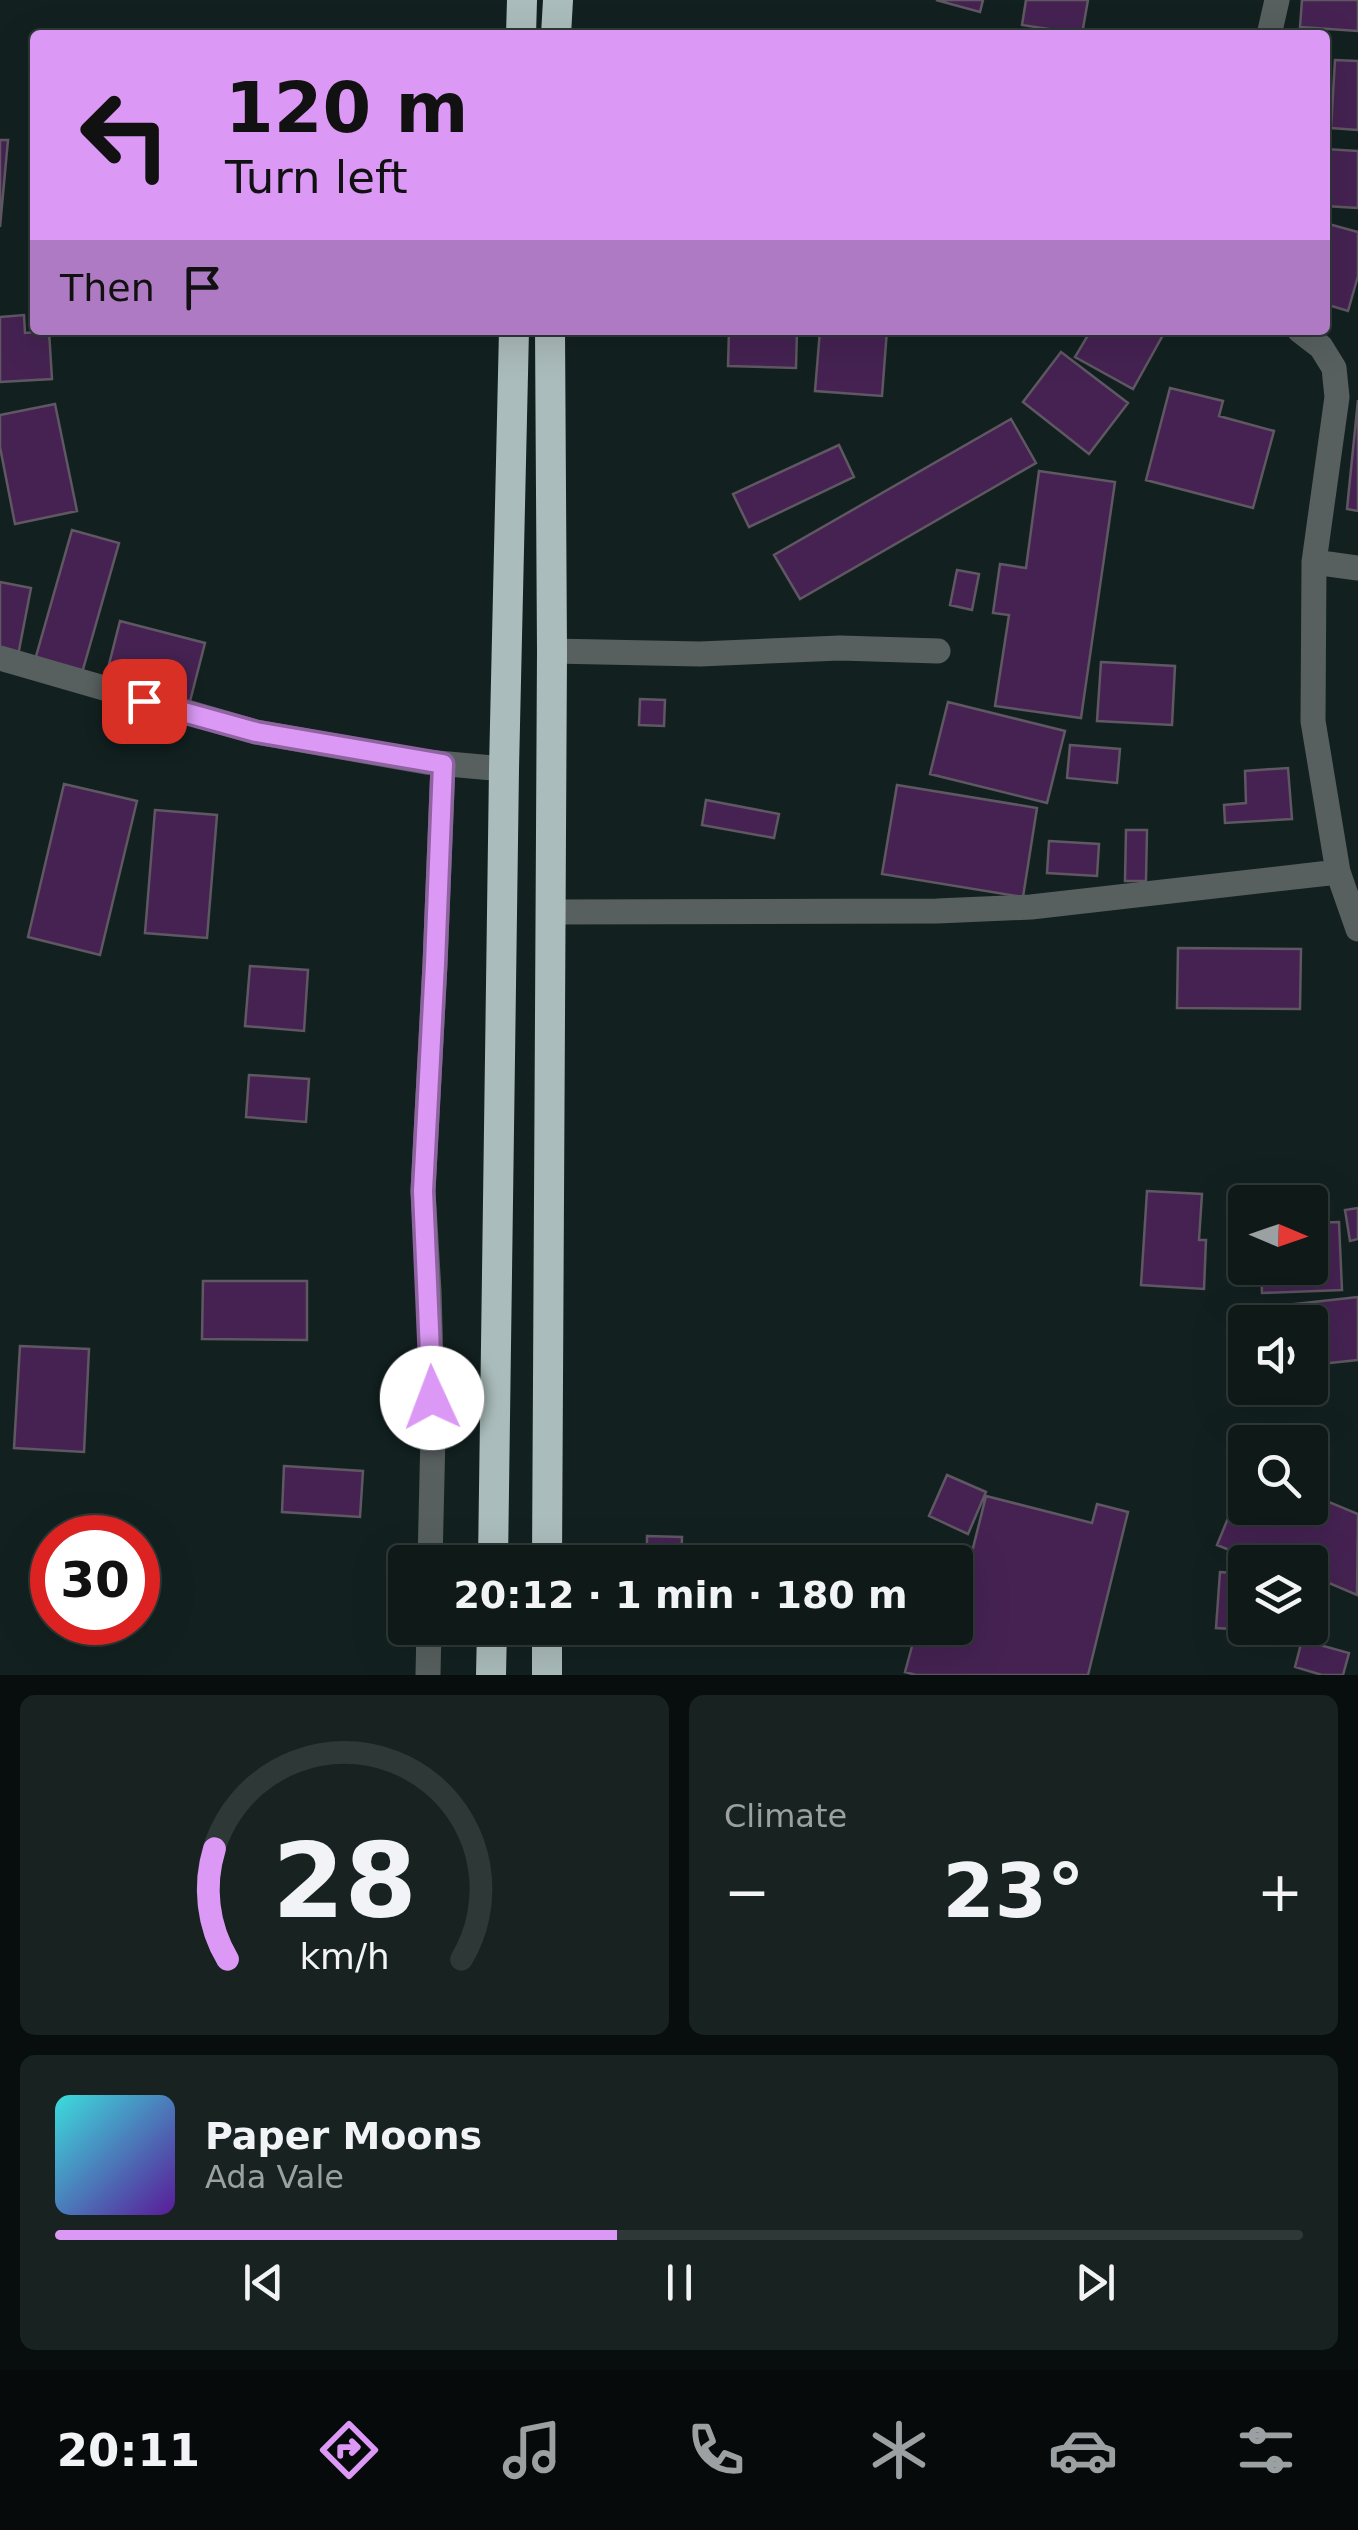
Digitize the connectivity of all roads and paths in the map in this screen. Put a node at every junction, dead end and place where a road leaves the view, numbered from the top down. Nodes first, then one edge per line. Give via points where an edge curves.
1 (522, 0) edge
2 (558, 0) edge
3 (1277, 0) edge
4 (521, 30) edge
5 (556, 30) edge
6 (1270, 30) edge
7 (514, 335) edge
8 (550, 335) edge
9 (1305, 335) edge
10 (1314, 562) junction
11 (1358, 568) edge
12 (552, 650) junction
13 (938, 652) dead end
14 (0, 658) edge
15 (443, 764) junction
16 (504, 768) junction
17 (1338, 872) junction
18 (551, 912) junction
19 (1358, 929) edge
20 (430, 1545) edge
21 (492, 1545) edge
22 (548, 1545) edge
23 (429, 1645) edge
24 (492, 1645) edge
25 (547, 1645) edge
26 (428, 1675) edge
27 (491, 1675) edge
28 (547, 1675) edge

1 - 4 highway
2 - 5 highway
3 - 6 street
7 - 16 highway
8 - 12 highway
9 - 10 street via 1334,368 1337,397
10 - 11 street
10 - 17 street via 1313,721
12 - 13 street
12 - 18 highway
14 - 15 street via 256,732
15 - 16 street
15 - 20 street via 423,1191
16 - 21 highway
17 - 18 street via 1031,907
17 - 19 street
18 - 22 highway
23 - 26 street
24 - 27 highway
25 - 28 highway

